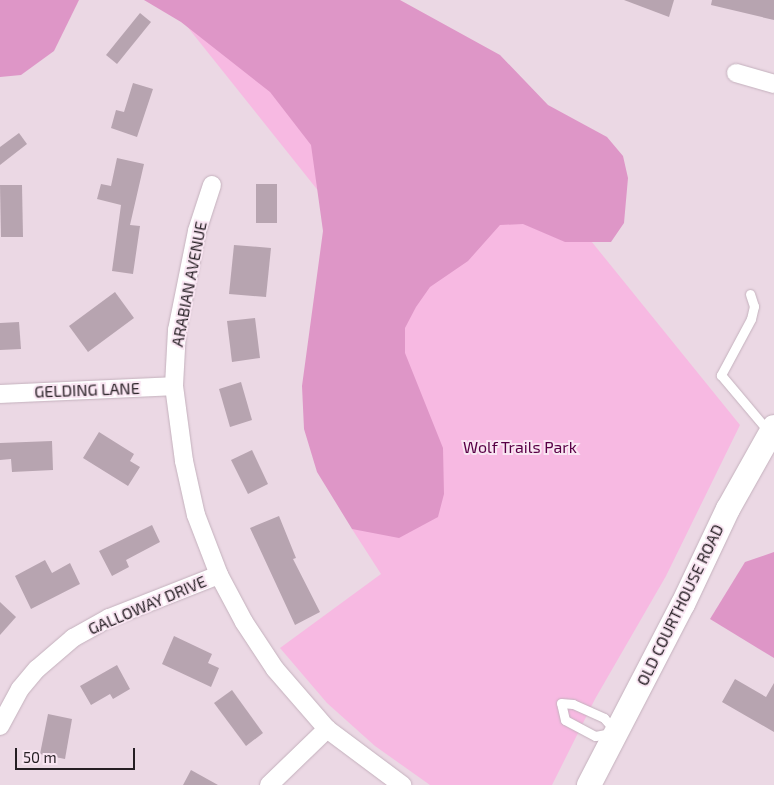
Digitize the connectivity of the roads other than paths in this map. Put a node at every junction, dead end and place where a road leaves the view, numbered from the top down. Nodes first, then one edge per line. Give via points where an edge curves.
1 (736, 73) dead end
2 (774, 84) edge
3 (212, 185) dead end
4 (750, 294) dead end
5 (174, 386) junction
6 (0, 394) edge
7 (772, 431) edge
8 (219, 575) junction
9 (0, 726) edge
10 (327, 729) junction
11 (616, 732) junction
12 (269, 785) edge
13 (402, 785) edge
14 (589, 785) edge

1 - 2 street
3 - 5 street, ARABIAN AVENUE via 197,231 178,330
4 - 7 lane via 754,306 751,319 721,375
5 - 6 street, GELDING LANE
5 - 8 street, ARABIAN AVENUE via 184,461 196,515
7 - 11 street, OLD COURTHOUSE ROAD via 728,508 683,604
8 - 9 street, GALLOWAY DRIVE via 109,618 73,638 37,668 20,689
8 - 10 street, ARABIAN AVENUE via 275,669
10 - 12 street
10 - 13 street, ARABIAN AVENUE
11 - 11 lane via 604,718 574,704 561,703 565,720 595,736
11 - 14 street, OLD COURTHOUSE ROAD

